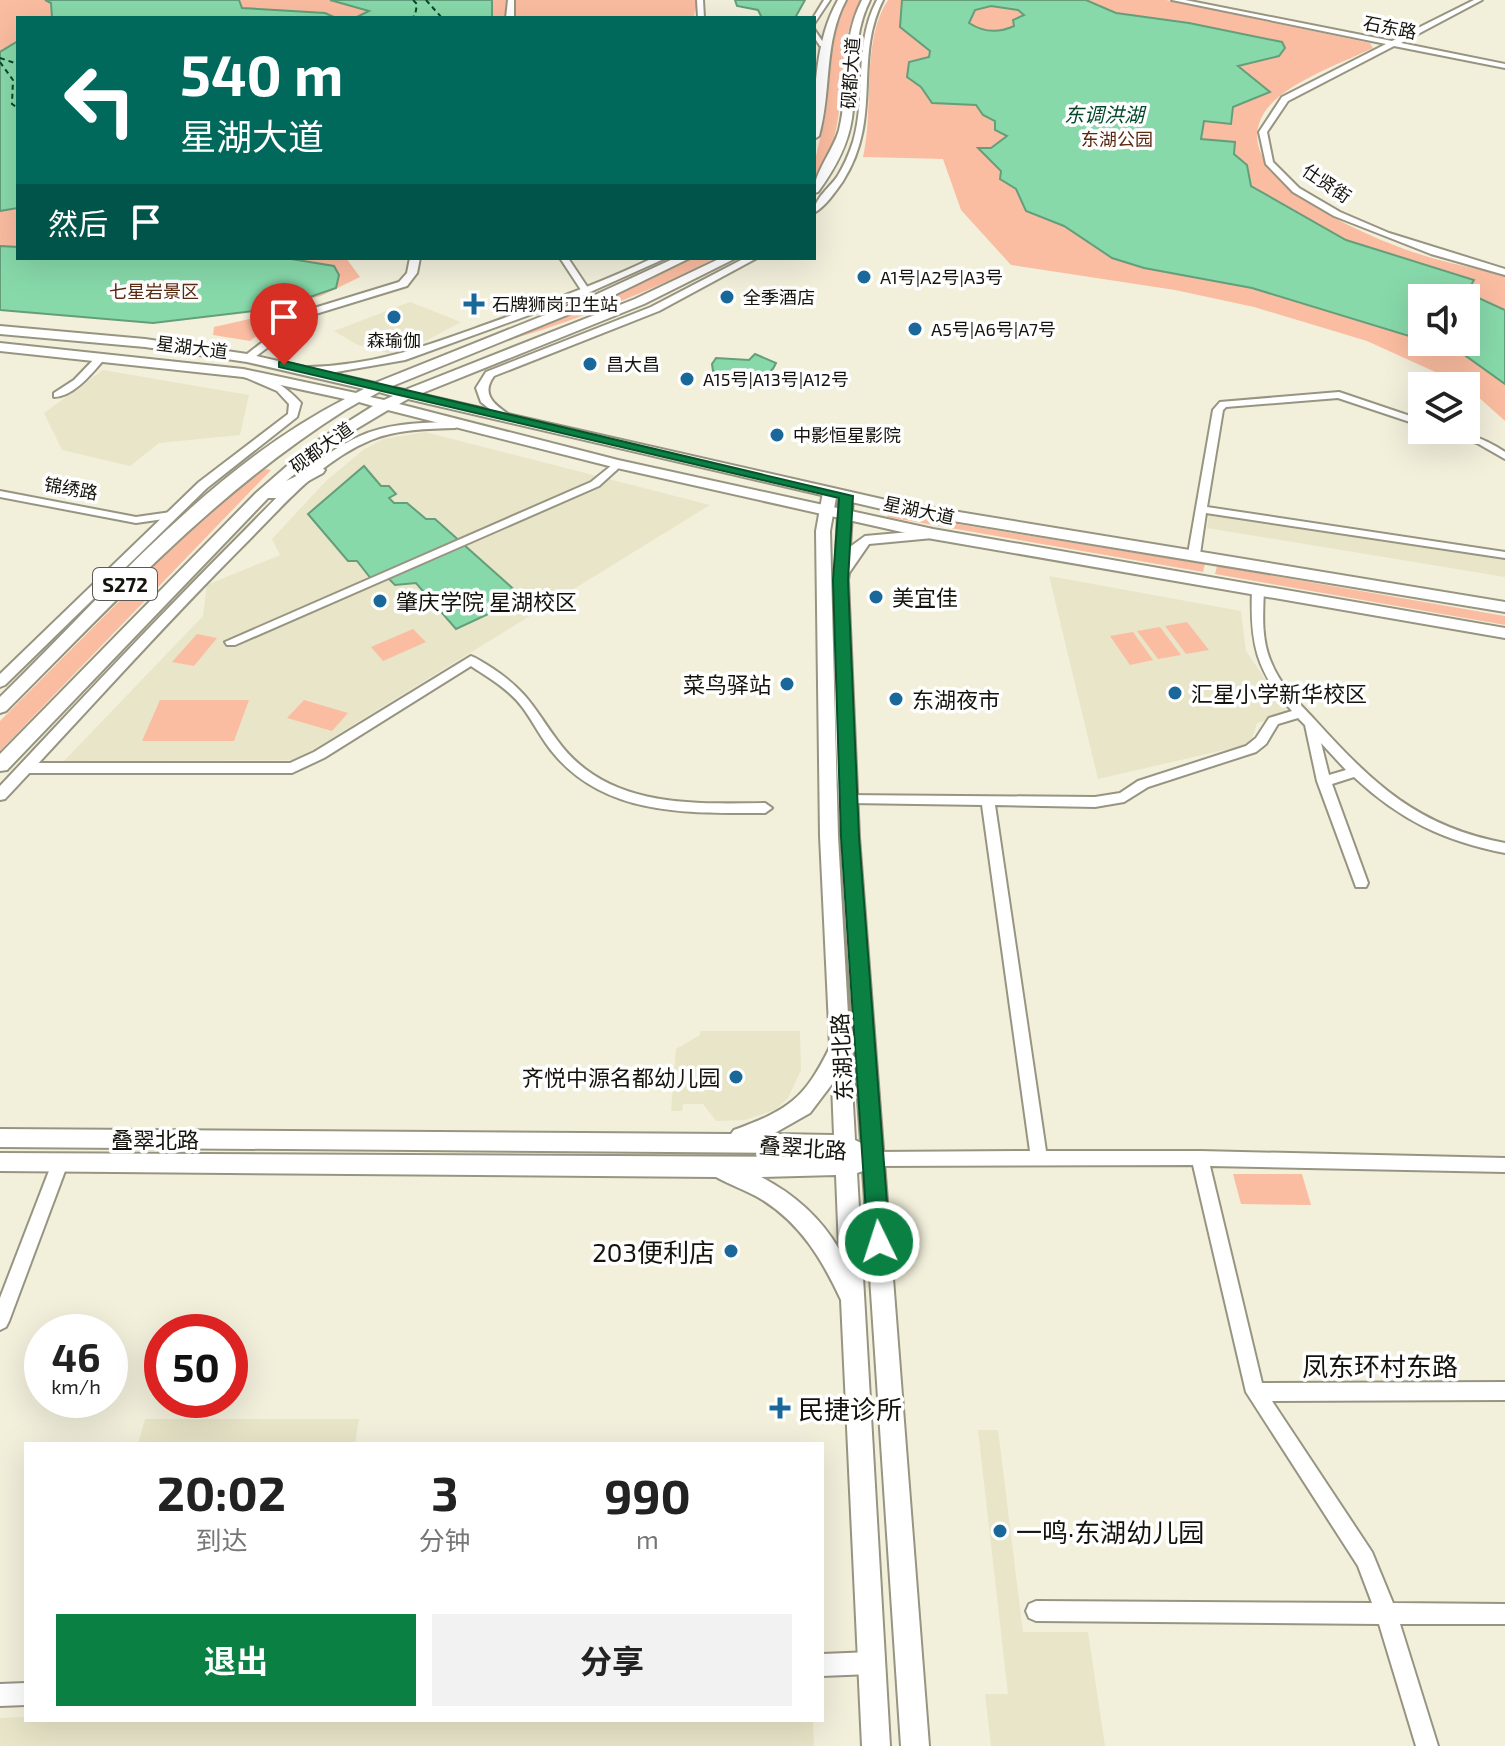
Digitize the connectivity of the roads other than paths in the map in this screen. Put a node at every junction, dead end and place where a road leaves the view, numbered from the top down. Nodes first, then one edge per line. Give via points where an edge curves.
1 (827, 0) edge
2 (842, 0) edge
3 (866, 0) edge
4 (880, 0) edge
5 (1175, 0) edge
6 (1185, 0) edge
7 (1479, 0) edge
8 (1486, 0) edge
9 (816, 19) edge
10 (816, 34) edge
11 (851, 36) junction
12 (1399, 44) junction
13 (824, 46) junction
14 (864, 56) junction
15 (1505, 65) edge
16 (816, 127) edge
17 (816, 187) edge
18 (816, 208) edge
19 (415, 260) edge
20 (565, 260) edge
21 (657, 260) edge
22 (678, 260) edge
23 (680, 260) edge
24 (726, 260) edge
25 (748, 260) edge
26 (1505, 270) edge
27 (629, 274) junction
28 (586, 291) junction
29 (545, 307) junction
30 (617, 321) junction
31 (0, 330) edge
32 (496, 338) junction
33 (542, 340) junction
34 (520, 347) junction
35 (2, 348) edge
36 (102, 356) junction
37 (253, 359) junction
38 (309, 370) junction
39 (243, 373) junction
40 (381, 387) junction
41 (57, 395) dead end
42 (411, 395) junction
43 (357, 398) junction
44 (385, 406) junction
45 (507, 418) junction
46 (1408, 418) edge
47 (528, 424) junction
48 (455, 425) junction
49 (517, 440) junction
50 (1480, 441) edge
51 (1505, 456) edge
52 (253, 464) junction
53 (617, 464) junction
54 (318, 470) junction
55 (287, 471) junction
56 (830, 492) junction
57 (0, 494) edge
58 (846, 496) junction
59 (248, 509) junction
60 (1202, 509) junction
61 (824, 512) junction
62 (171, 515) junction
63 (843, 515) junction
64 (136, 520) junction
65 (178, 533) junction
66 (933, 534) junction
67 (150, 535) junction
68 (213, 545) junction
69 (1194, 554) junction
70 (1505, 555) edge
71 (832, 580) junction
72 (1258, 590) junction
73 (96, 591) junction
74 (186, 595) junction
75 (1505, 607) edge
76 (1505, 633) edge
77 (231, 642) dead end
78 (0, 682) edge
79 (0, 707) edge
80 (1304, 716) junction
81 (0, 765) edge
82 (26, 768) junction
83 (1353, 773) junction
84 (1324, 781) junction
85 (0, 795) edge
86 (850, 798) junction
87 (988, 803) junction
88 (765, 808) dead end
89 (1505, 848) edge
90 (1361, 883) dead end
91 (840, 1048) junction
92 (842, 1092) junction
93 (868, 1092) junction
94 (0, 1138) edge
95 (715, 1142) junction
96 (846, 1156) junction
97 (1039, 1158) junction
98 (1200, 1158) junction
99 (873, 1159) junction
100 (0, 1162) edge
101 (60, 1163) junction
102 (1505, 1165) edge
103 (714, 1167) junction
104 (855, 1304) junction
105 (0, 1321) edge
106 (1505, 1391) edge
107 (1255, 1392) junction
108 (1036, 1611) dead end
109 (1386, 1611) junction
110 (1505, 1614) edge
111 (871, 1663) junction
112 (824, 1665) edge
113 (24, 1694) edge
114 (0, 1695) edge
115 (876, 1746) edge
116 (915, 1746) edge
117 (1427, 1746) edge

1 - 9 street
2 - 13 main road, 砚都大道
3 - 11 main road, 砚都大道
4 - 14 street
5 - 12 street, 石东路
6 - 12 street, 石东路
7 - 12 street
8 - 12 street
10 - 13 street
11 - 14 street
11 - 17 main road, 砚都大道 via 845,129
12 - 15 street, 石东路
12 - 26 street via 1285,99 1263,126 1265,152 1286,181 1333,213 1402,243
13 - 16 main road, 砚都大道
14 - 18 street via 864,102 854,153 836,186
19 - 37 street via 403,284 305,314
20 - 28 street
21 - 27 street
22 - 27 street
23 - 32 main road, 砚都大道 / S272
24 - 33 main road, 砚都大道 / S272 via 629,307
25 - 30 street via 690,293
27 - 28 street
28 - 29 street
29 - 32 street
29 - 38 street via 389,364
30 - 33 street
30 - 45 street via 490,374 481,394
31 - 37 main road, 星湖大道
32 - 34 main road
32 - 40 main road, 砚都大道 / S272
33 - 34 main road, 砚都大道 / S272
34 - 42 main road, 砚都大道 / S272
35 - 36 main road, 星湖大道
36 - 39 main road, 星湖大道
36 - 41 street
37 - 38 main road, 星湖大道
37 - 39 main road via 257,368
38 - 40 main road, 星湖大道
39 - 43 main road, 星湖大道
39 - 62 street, 砚都大道 via 288,393 295,403 293,415
40 - 42 main road, 星湖大道
40 - 43 main road, 砚都大道 / S272
42 - 44 main road, 砚都大道 / S272
42 - 45 main road, 星湖大道
43 - 44 main road, 星湖大道
43 - 52 main road, 砚都大道 / S272
44 - 48 main road, 星湖大道
44 - 55 main road, 砚都大道 / S272
45 - 47 main road, 星湖大道
46 - 60 street via 1339,395 1223,404
47 - 49 main road via 515,432
47 - 56 main road, 星湖大道
48 - 49 main road, 星湖大道
48 - 54 street, 砚都大道 via 378,434
49 - 53 main road, 星湖大道
50 - 51 street
52 - 55 main road
52 - 65 main road, 砚都大道 / S272
53 - 61 main road, 星湖大道
53 - 77 street via 595,484
54 - 59 main road
54 - 74 street, 砚都大道
55 - 59 main road, 砚都大道 / S272
56 - 58 main road, 星湖大道
56 - 61 main road, 东湖北路
57 - 64 street, 锦绣路
58 - 63 main road, 东湖北路
58 - 69 main road, 星湖大道
59 - 68 main road, 砚都大道 / S272
60 - 69 street
60 - 70 street
61 - 63 main road, 星湖大道
61 - 71 main road, 东湖北路
62 - 64 street, 锦绣路
62 - 67 street, 砚都大道
63 - 66 main road, 星湖大道
63 - 71 main road, 东湖北路
64 - 67 street
65 - 73 street
65 - 79 main road, 砚都大道 / S272
66 - 71 main road via 865,540
66 - 72 main road, 星湖大道
67 - 73 street, 砚都大道
68 - 74 street
68 - 81 main road, 砚都大道 / S272
69 - 75 main road, 星湖大道
71 - 86 main road, 东湖北路
71 - 91 main road, 东湖北路 via 829,836
72 - 76 main road, 星湖大道
72 - 80 street via 1258,635 1265,665
73 - 78 street, 砚都大道
74 - 82 street, 砚都大道
80 - 83 street
80 - 84 street
80 - 87 street via 1273,721 1251,749 1143,784 1124,797
82 - 85 street, 砚都大道
82 - 88 street via 292,768 471,660 516,692 558,752 599,787 671,807
83 - 84 street
83 - 89 street via 1397,808 1437,830
84 - 90 street
86 - 87 street
86 - 93 main road, 东湖北路
87 - 97 street
91 - 92 main road, 东湖北路
91 - 95 main road via 825,1080 802,1109 765,1130
92 - 93 main road
92 - 96 main road, 东湖北路
93 - 99 main road, 东湖北路
94 - 95 main road, 叠翠北路
95 - 96 main road, 叠翠北路
95 - 103 main road
96 - 99 main road, 叠翠北路
96 - 103 main road, 叠翠北路
96 - 104 main road, 东湖北路
97 - 98 street
97 - 99 street
98 - 102 street
98 - 107 street
99 - 116 main road, 东湖北路
100 - 101 main road, 叠翠北路
101 - 103 main road, 叠翠北路
101 - 105 street
103 - 104 main road via 767,1189 807,1219
104 - 111 main road, 东湖北路
106 - 107 street, 凤东环村东路
107 - 109 street via 1365,1559
108 - 109 street
109 - 110 street
109 - 117 street
111 - 112 street
111 - 115 main road, 东湖北路
113 - 114 street

